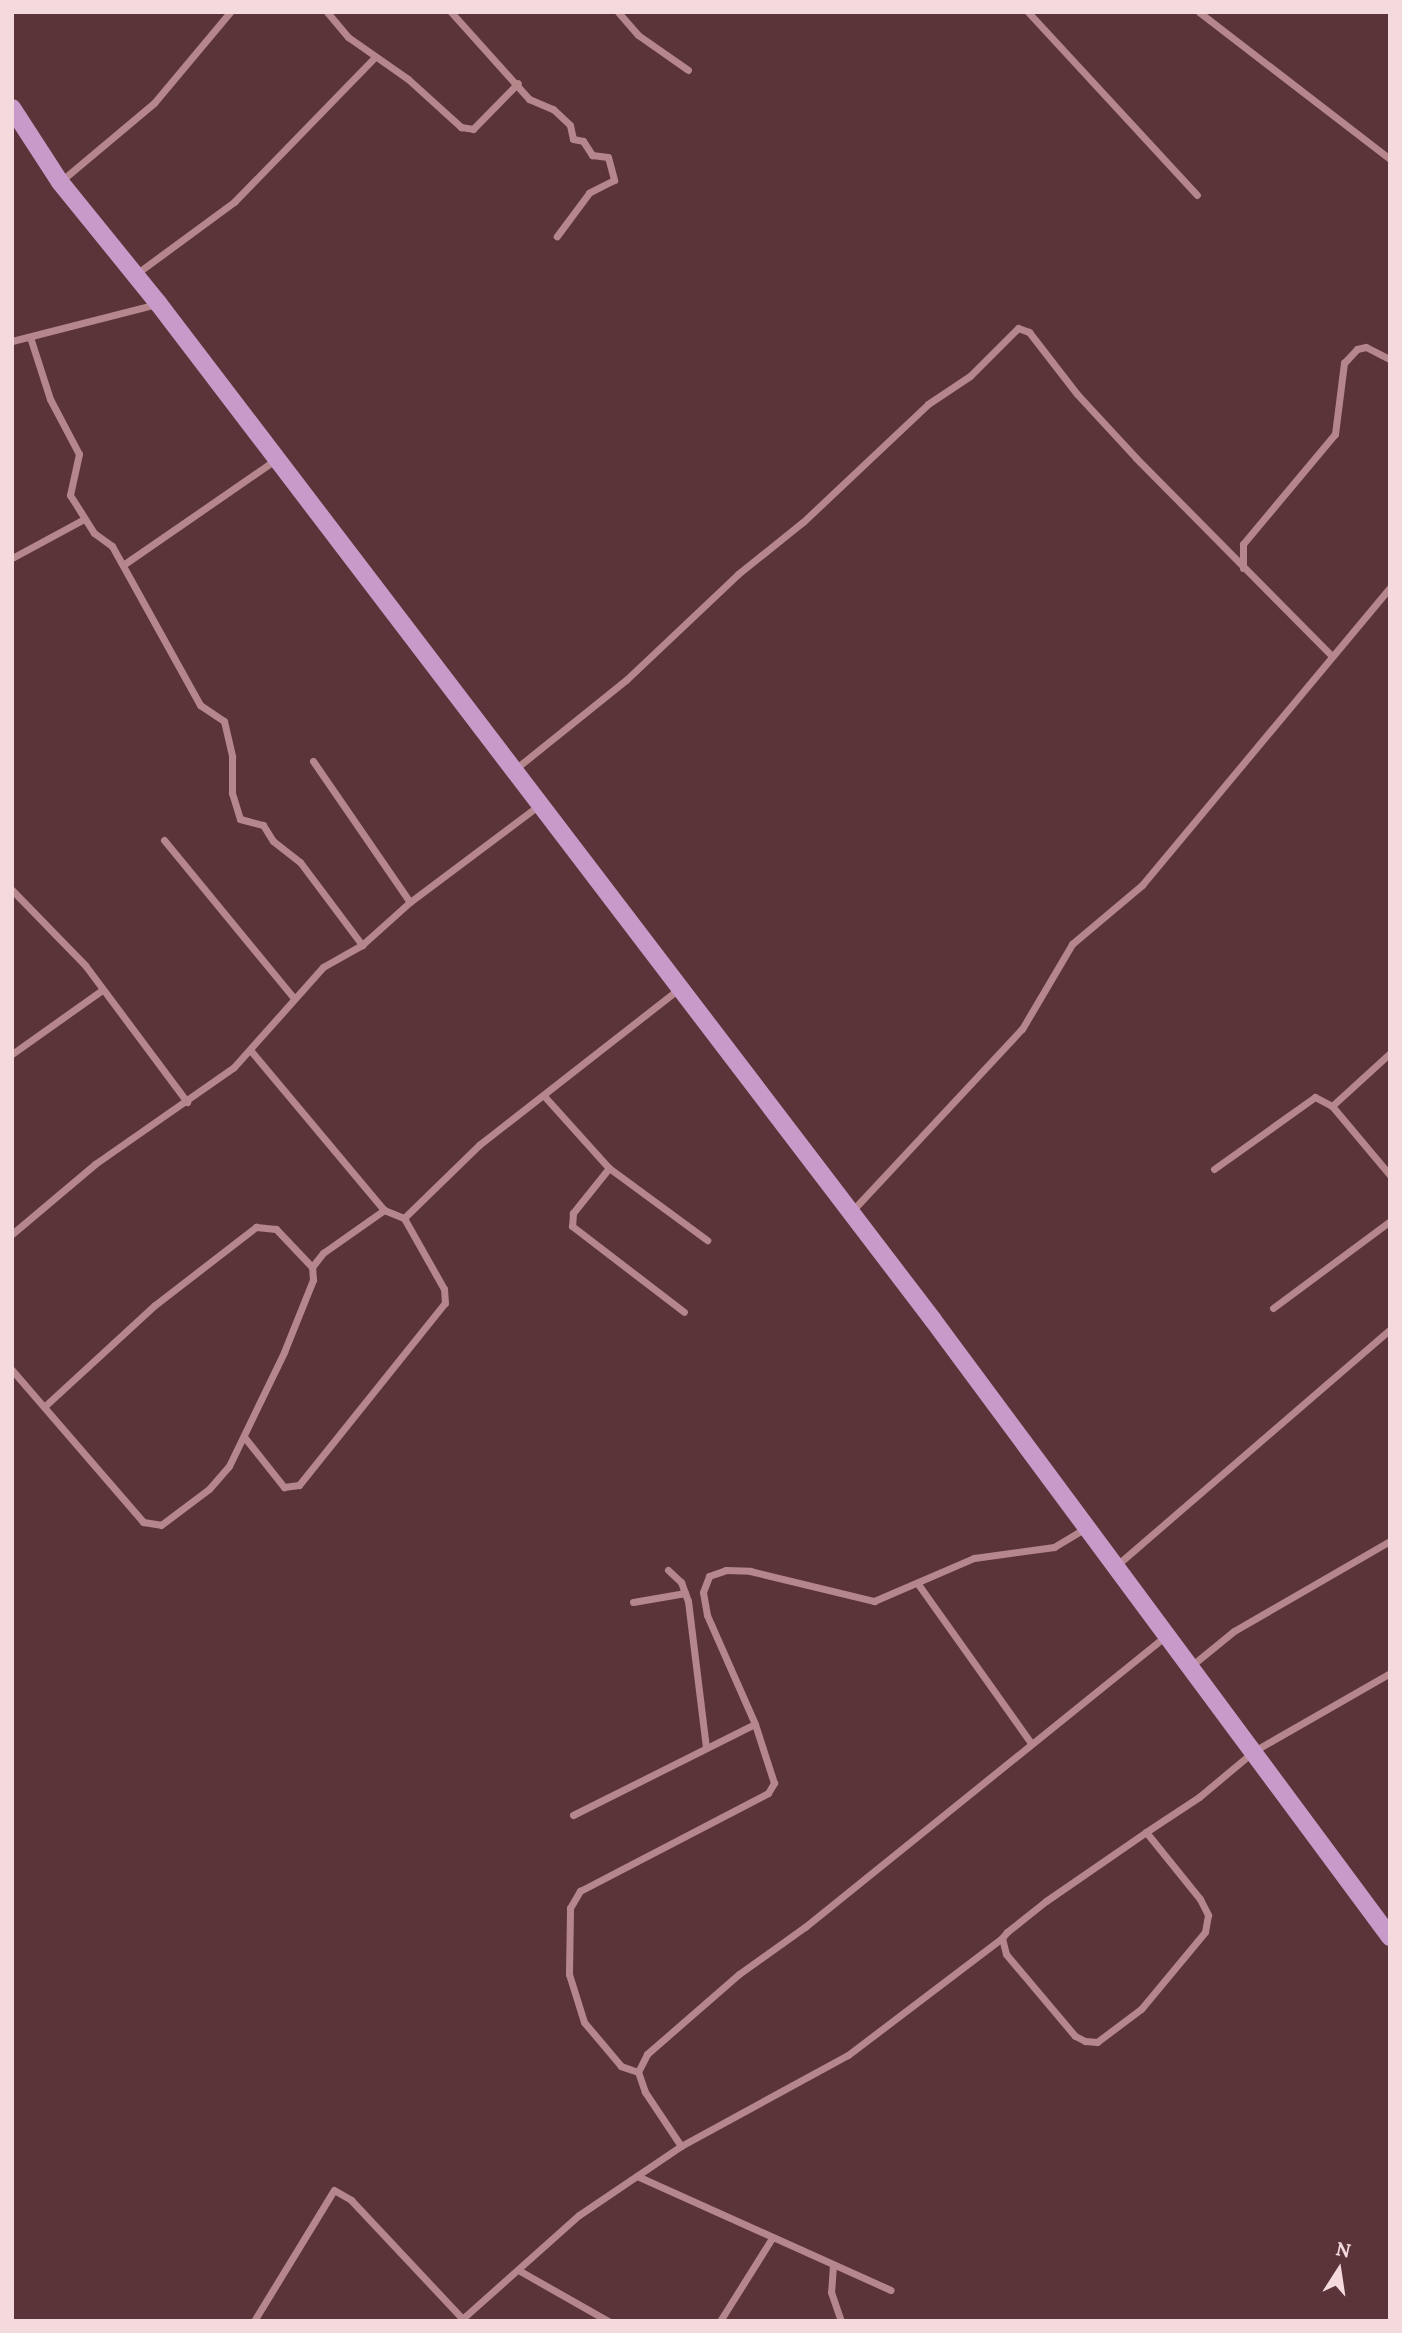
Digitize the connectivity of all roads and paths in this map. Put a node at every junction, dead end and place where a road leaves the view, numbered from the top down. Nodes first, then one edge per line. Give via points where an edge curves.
1 (230, 12) edge
2 (327, 12) edge
3 (451, 12) edge
4 (618, 12) edge
5 (1028, 12) edge
6 (1201, 13) edge
7 (374, 58) junction
8 (688, 69) dead end
9 (518, 83) junction
10 (12, 108) edge
11 (1390, 159) edge
12 (60, 182) junction
13 (1197, 195) dead end
14 (558, 236) dead end
15 (135, 275) junction
16 (158, 303) junction
17 (30, 337) junction
18 (12, 341) edge
19 (1390, 359) edge
20 (276, 460) junction
21 (84, 519) junction
22 (12, 558) edge
23 (123, 565) junction
24 (1243, 568) junction
25 (1390, 587) edge
26 (1331, 655) junction
27 (313, 761) dead end
28 (514, 771) junction
29 (539, 806) junction
30 (164, 840) dead end
31 (12, 890) edge
32 (411, 902) junction
33 (362, 945) junction
34 (680, 987) junction
35 (103, 990) junction
36 (293, 997) junction
37 (251, 1051) junction
38 (1390, 1053) edge
39 (12, 1054) edge
40 (545, 1097) junction
41 (187, 1102) junction
42 (1332, 1107) junction
43 (610, 1168) junction
44 (1214, 1169) dead end
45 (1390, 1175) edge
46 (384, 1210) junction
47 (849, 1214) junction
48 (404, 1219) junction
49 (1390, 1221) edge
50 (12, 1234) edge
51 (708, 1240) dead end
52 (312, 1266) junction
53 (1273, 1308) dead end
54 (684, 1312) dead end
55 (1390, 1329) edge
56 (12, 1370) edge
57 (45, 1406) junction
58 (245, 1438) junction
59 (1084, 1529) junction
60 (1390, 1541) edge
61 (1113, 1567) junction
62 (668, 1570) dead end
63 (918, 1584) junction
64 (685, 1593) junction
65 (633, 1602) dead end
66 (1165, 1635) junction
67 (1190, 1667) junction
68 (1390, 1673) edge
69 (755, 1724) junction
70 (1031, 1743) junction
71 (706, 1746) junction
72 (1254, 1751) junction
73 (573, 1815) dead end
74 (1146, 1832) junction
75 (1390, 1937) edge
76 (1002, 1938) junction
77 (638, 2072) junction
78 (681, 2146) junction
79 (637, 2176) junction
80 (772, 2238) junction
81 (833, 2265) junction
82 (520, 2270) junction
83 (891, 2291) dead end
84 (461, 2319) edge
85 (254, 2321) edge
86 (608, 2321) edge
87 (720, 2321) edge
88 (841, 2321) edge

1 - 12 street via 154,103
2 - 7 street
3 - 9 street
4 - 8 street via 638,35
5 - 13 street
6 - 11 street
7 - 9 street via 469,129
7 - 15 street via 234,202
9 - 14 street via 529,99 553,109 570,125 573,139 583,141 592,155 608,157 614,180 589,193
10 - 12 main road
12 - 15 main road
15 - 16 main road
16 - 17 street
16 - 20 main road
17 - 18 street
17 - 21 street via 50,399 79,454 70,495
19 - 24 street via 1366,347 1357,349 1344,363 1335,434 1243,544
20 - 23 street
20 - 28 main road
21 - 22 street
21 - 23 street via 94,534 112,546
23 - 33 street via 147,616 178,660 200,705 224,721 232,757 232,793 240,819 263,825 273,841 300,862
24 - 26 street
24 - 28 street via 1077,394 1028,332 1018,328 970,376 928,404 803,522 738,574 626,680
25 - 26 street
26 - 47 street via 1142,885 1072,944 1022,1029
27 - 32 street
28 - 29 main road
29 - 32 street
29 - 34 main road
30 - 36 street
31 - 35 street via 85,965
32 - 33 street
33 - 36 street via 323,967
34 - 40 street
34 - 47 main road
35 - 39 street
35 - 41 street
36 - 37 street
37 - 41 street
37 - 46 street
38 - 42 street
40 - 43 street
40 - 48 street via 479,1145
41 - 50 street via 95,1164
42 - 44 street via 1323,1099 1309,1098
42 - 45 street
43 - 51 street
43 - 54 street via 573,1213 572,1226
46 - 48 street
46 - 52 street via 323,1253
47 - 59 main road via 933,1320
48 - 58 street via 444,1289 445,1303 299,1485 284,1487
49 - 53 street
52 - 57 street via 276,1229 256,1227 155,1305
52 - 58 street via 313,1280 299,1318
55 - 61 street
56 - 57 street
57 - 58 street via 143,1522 155,1527 209,1489
59 - 61 main road
59 - 63 street via 1054,1547 974,1558
60 - 67 street via 1234,1630
61 - 66 main road
62 - 64 street
63 - 69 street via 873,1601 750,1571 726,1570 709,1576 703,1592 707,1615
63 - 70 street via 940,1619 973,1655
64 - 65 street
64 - 71 street
66 - 67 main road
66 - 70 street
67 - 72 main road
68 - 72 street
69 - 71 street
69 - 77 street via 772,1771 774,1783 768,1793 580,1891 570,1908 569,1975 584,2022 621,2066
70 - 77 street via 805,1927 739,1974 647,2054
71 - 73 street
72 - 74 street via 1199,1797
72 - 75 main road
74 - 76 street
74 - 76 street via 1208,1915 1205,1932 1141,2009 1122,2025 1097,2042 1075,2036 1006,1954
76 - 78 street via 848,2055
77 - 78 street via 645,2092
78 - 79 street
79 - 80 street
79 - 82 street via 579,2215
80 - 81 street
80 - 87 street
81 - 83 street
81 - 88 street via 831,2292
82 - 84 street
82 - 86 street
84 - 85 street via 351,2200 334,2190

